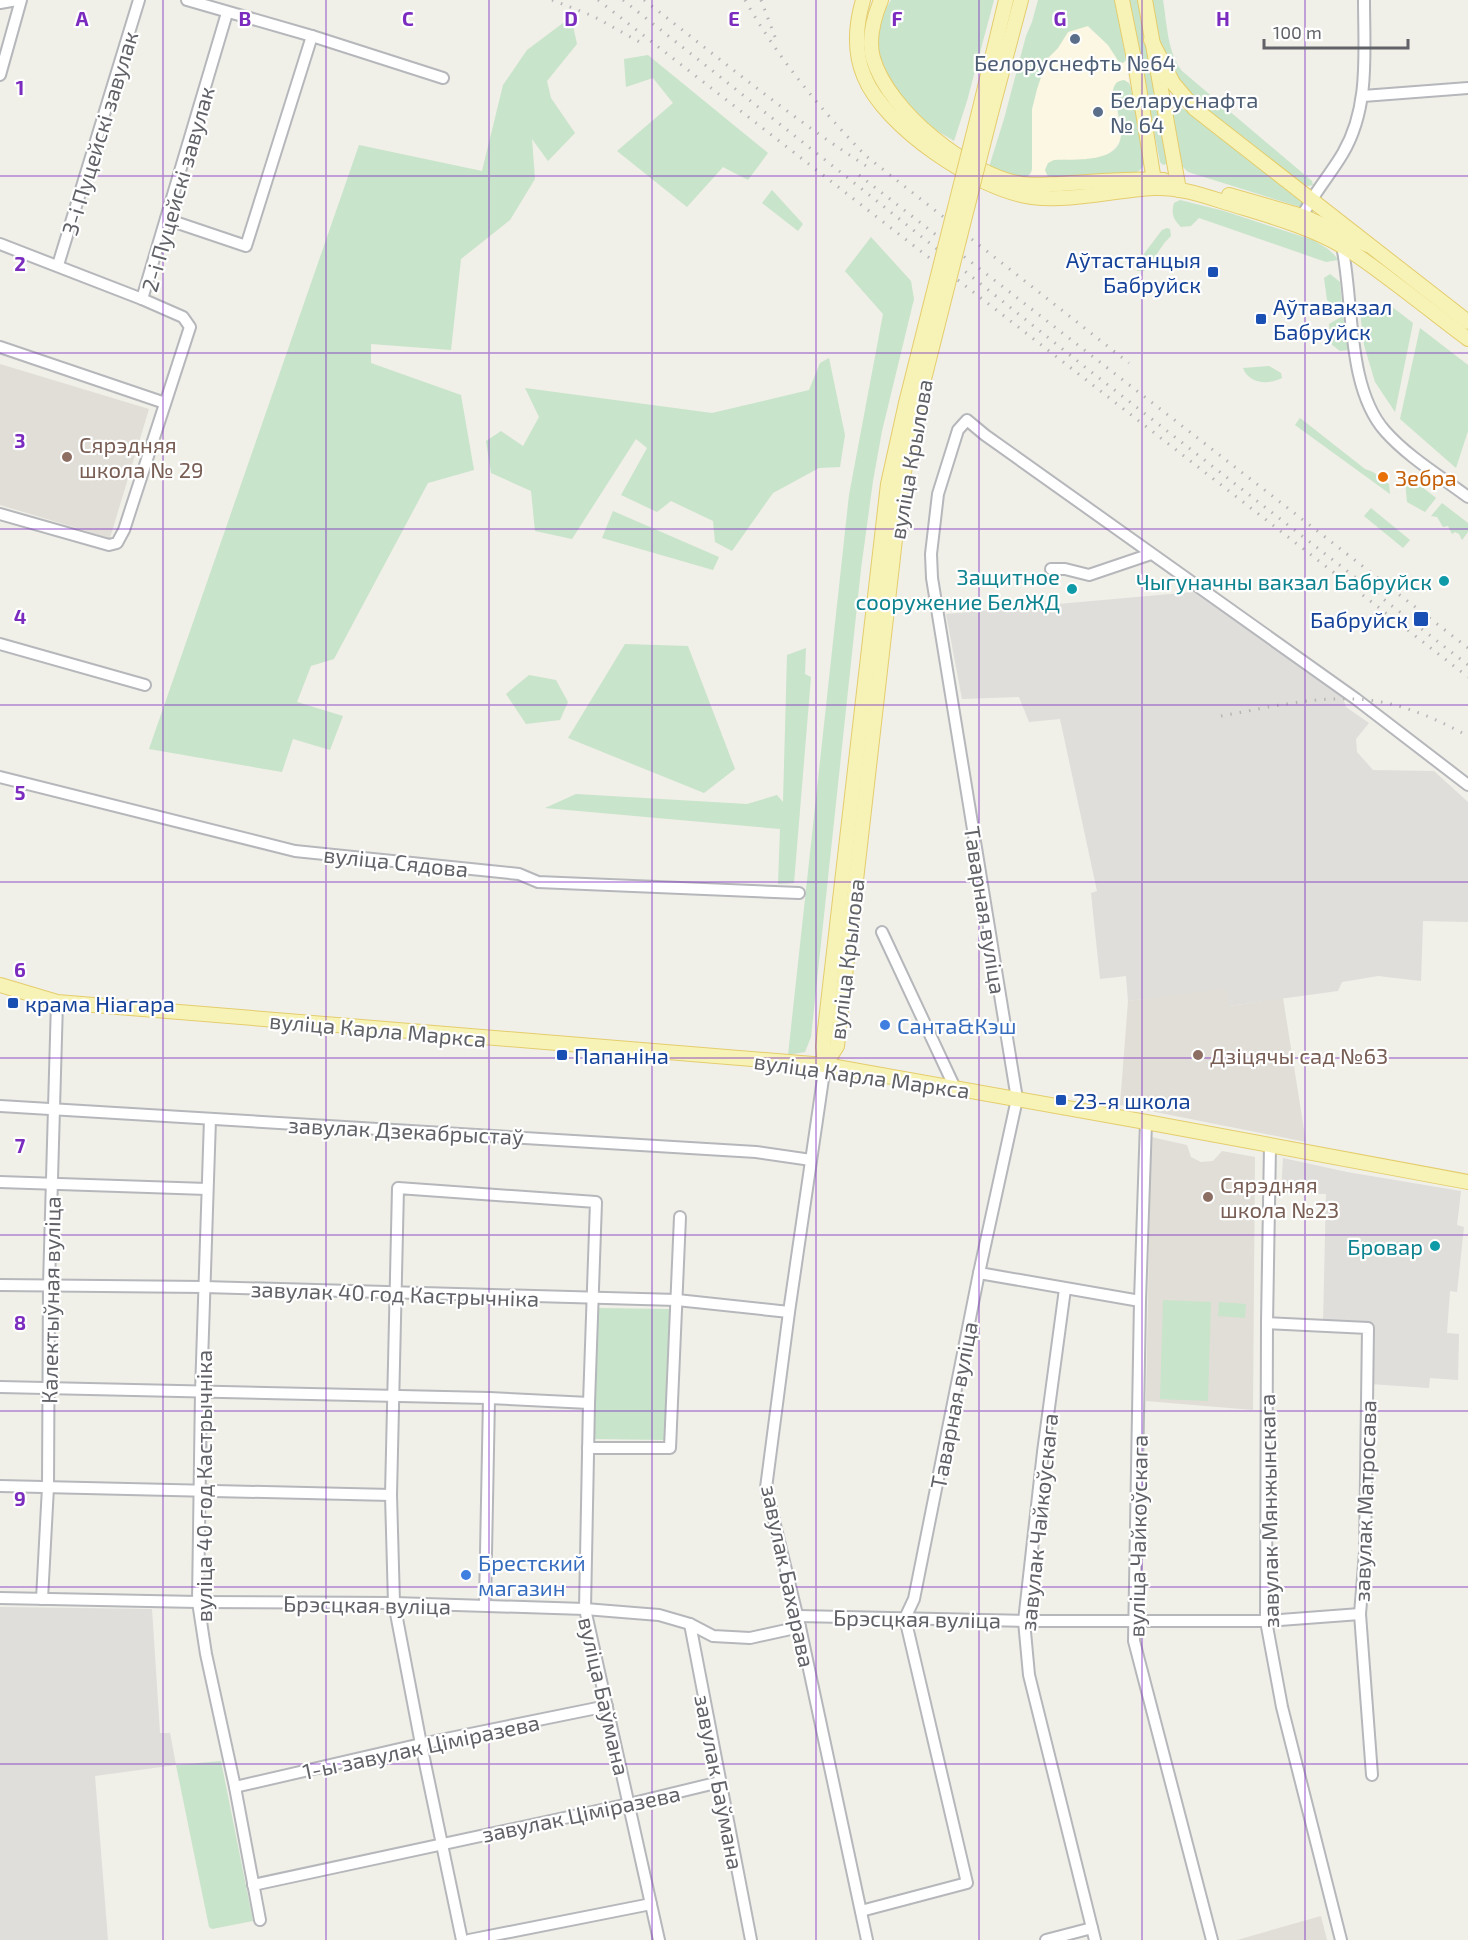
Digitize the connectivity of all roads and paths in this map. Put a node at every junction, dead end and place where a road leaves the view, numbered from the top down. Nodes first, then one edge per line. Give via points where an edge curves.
1 (17, 0) edge
2 (21, 0) edge
3 (139, 0) edge
4 (187, 0) edge
5 (863, 0) edge
6 (881, 0) edge
7 (1004, 0) edge
8 (1021, 0) edge
9 (1026, 0) edge
10 (1122, 0) edge
11 (1144, 0) edge
12 (1364, 0) edge
13 (0, 3) edge
14 (228, 13) junction
15 (1008, 20) junction
16 (312, 36) junction
17 (1151, 40) junction
18 (0, 75) edge
19 (444, 78) dead end
20 (1468, 88) edge
21 (1363, 96) junction
22 (1155, 184) junction
23 (1178, 185) junction
24 (1311, 200) junction
25 (166, 219) junction
26 (1300, 221) junction
27 (0, 244) edge
28 (1368, 245) junction
29 (1342, 246) junction
30 (58, 265) junction
31 (142, 299) junction
32 (1468, 322) edge
33 (1468, 339) edge
34 (0, 347) edge
35 (165, 403) junction
36 (1468, 497) edge
37 (0, 514) edge
38 (1151, 554) junction
39 (1051, 569) dead end
40 (0, 644) edge
41 (145, 685) dead end
42 (0, 777) edge
43 (1468, 785) edge
44 (799, 893) dead end
45 (882, 932) dead end
46 (0, 985) edge
47 (57, 1002) junction
48 (825, 1065) junction
49 (955, 1088) junction
50 (1017, 1099) junction
51 (0, 1106) edge
52 (53, 1108) junction
53 (210, 1119) junction
54 (1146, 1122) junction
55 (1270, 1146) junction
56 (811, 1160) junction
57 (0, 1182) edge
58 (1468, 1182) edge
59 (52, 1185) junction
60 (207, 1189) junction
61 (680, 1217) dead end
62 (979, 1273) junction
63 (0, 1285) edge
64 (49, 1285) junction
65 (204, 1287) junction
66 (1065, 1289) junction
67 (396, 1293) junction
68 (593, 1298) junction
69 (677, 1300) junction
70 (1140, 1301) junction
71 (789, 1312) junction
72 (1267, 1323) junction
73 (0, 1387) edge
74 (49, 1387) junction
75 (201, 1392) junction
76 (393, 1396) junction
77 (489, 1398) junction
78 (589, 1402) junction
79 (588, 1448) junction
80 (0, 1486) edge
81 (48, 1487) junction
82 (199, 1492) junction
83 (391, 1496) junction
84 (0, 1598) edge
85 (42, 1599) junction
86 (198, 1602) junction
87 (394, 1603) junction
88 (485, 1605) junction
89 (585, 1609) junction
90 (1360, 1614) junction
91 (906, 1618) junction
92 (799, 1621) junction
93 (1024, 1621) junction
94 (1134, 1621) junction
95 (1266, 1621) junction
96 (690, 1624) junction
97 (607, 1706) junction
98 (421, 1744) junction
99 (1372, 1775) dead end
100 (720, 1782) junction
101 (235, 1787) junction
102 (629, 1804) junction
103 (441, 1843) junction
104 (253, 1885) junction
105 (651, 1904) junction
106 (861, 1911) junction
107 (260, 1920) dead end
108 (1092, 1928) junction
109 (462, 1940) edge
110 (469, 1940) edge
111 (659, 1940) edge
112 (751, 1940) edge
113 (867, 1940) edge
114 (1046, 1940) edge
115 (1095, 1940) edge
116 (1212, 1940) edge
117 (1341, 1940) edge

1 - 13 street
2 - 18 street
3 - 30 street, 3-і Пуцейскі завулак
4 - 14 street
5 - 22 main road via 857,50 864,76 879,103 900,125 959,169 1014,194 1034,197
6 - 22 main road via 872,37 873,57 881,78 901,108 962,160 1022,184
7 - 15 main road, вуліца Крылова
8 - 15 main road, вуліца Крылова
9 - 15 main road
10 - 22 main road
11 - 17 main road
12 - 21 street
14 - 16 street
14 - 25 street, 2-і Пуцейскі завулак
15 - 48 main road, вуліца Крылова, bridge via 911,405 837,1046
16 - 19 street
16 - 25 street via 246,246
17 - 23 main road
17 - 24 main road via 1173,83 1195,109
20 - 21 street
21 - 24 street via 1343,153
22 - 23 main road
23 - 26 main road
24 - 26 street
24 - 28 main road
25 - 31 street, 2-і Пуцейскі завулак
26 - 28 main road
26 - 29 main road
27 - 30 street
28 - 32 main road
29 - 33 main road
29 - 36 street via 1357,363 1374,416 1411,455
30 - 31 street
31 - 35 street, 2-і Пуцейскі завулак via 183,317 190,327
34 - 35 street
35 - 37 street, 2-і Пуцейскі завулак via 117,543
38 - 39 street via 1089,575
38 - 43 street, Таварная вуліца via 1368,708
38 - 50 street, Таварная вуліца via 967,420 958,430 938,494 932,578
40 - 41 street
42 - 44 street, вуліца Сядова via 295,851 519,874 538,882
45 - 49 street
46 - 47 main road, вуліца Карла Маркса
47 - 48 main road, вуліца Карла Маркса
47 - 52 street, Калектыўная вуліца
48 - 49 main road, вуліца Карла Маркса
48 - 56 street, завулак Бахарава
49 - 50 main road, вуліца Карла Маркса
50 - 54 main road, вуліца Карла Маркса
50 - 62 street, Таварная вуліца
51 - 52 street, завулак Дзекабрыстаў
52 - 53 street, завулак Дзекабрыстаў
52 - 59 street, Калектыўная вуліца
53 - 56 street, завулак Дзекабрыстаў via 756,1152
53 - 60 street, вуліца 40 год Кастрычніка
54 - 55 main road, вуліца Карла Маркса
54 - 70 street, вуліца Чайкоўскага
55 - 58 main road, вуліца Карла Маркса
55 - 72 street, завулак Мянжынскага
56 - 71 street, завулак Бахарава
57 - 59 street
59 - 60 street
59 - 64 street, Калектыўная вуліца
60 - 65 street, вуліца 40 год Кастрычніка
61 - 69 street
62 - 66 street
62 - 91 street, Таварная вуліца via 914,1599
63 - 64 street, завулак 40 год Кастрычніка
64 - 65 street, завулак 40 год Кастрычніка
64 - 74 street, Калектыўная вуліца
65 - 67 street, завулак 40 год Кастрычніка
65 - 75 street, вуліца 40 год Кастрычніка
66 - 70 street
66 - 93 street, завулак Чайкоўскага
67 - 68 street, завулак 40 год Кастрычніка
67 - 68 street, вуліца Баўмана via 398,1188 596,1202
67 - 76 street
68 - 69 street, завулак 40 год Кастрычніка
68 - 78 street, вуліца Баўмана
69 - 71 street, завулак 40 год Кастрычніка
69 - 79 street via 670,1448
70 - 94 street, вуліца Чайкоўскага
71 - 92 street, завулак Бахарава via 766,1488
72 - 90 street, завулак Матросава via 1368,1328 1365,1552
72 - 95 street, завулак Мянжынскага
73 - 74 street
74 - 75 street
74 - 81 street, Калектыўная вуліца
75 - 76 street
75 - 82 street, вуліца 40 год Кастрычніка
76 - 77 street
76 - 83 street
77 - 78 street
77 - 88 street
78 - 79 street, вуліца Баўмана
79 - 89 street, вуліца Баўмана
80 - 81 street
81 - 82 street
81 - 85 street, Калектыўная вуліца
82 - 83 street
82 - 86 street, вуліца 40 год Кастрычніка
83 - 87 street
84 - 85 street, Брэсцкая вуліца
85 - 86 street, Брэсцкая вуліца
86 - 87 street, Брэсцкая вуліца
86 - 101 street, вуліца 40 год Кастрычніка
87 - 88 street, Брэсцкая вуліца
87 - 98 street
88 - 89 street, Брэсцкая вуліца
89 - 96 street, Брэсцкая вуліца via 659,1615
89 - 97 street, вуліца Баўмана
90 - 95 street, Брэсцкая вуліца
90 - 99 street, завулак Матросава
91 - 92 street, Брэсцкая вуліца
91 - 93 street, Брэсцкая вуліца
91 - 106 street via 967,1883
92 - 96 street, Брэсцкая вуліца via 750,1638 713,1636
92 - 106 street, завулак Бахарава
93 - 94 street, Брэсцкая вуліца
93 - 108 street, завулак Чайкоўскага via 1029,1675
94 - 95 street, Брэсцкая вуліца
94 - 116 street, вуліца Чайкоўскага via 1134,1641
95 - 117 street, завулак Мянжынскага via 1282,1707
96 - 100 street, завулак Баўмана
97 - 98 street, 1-ы завулак Ціміразева
97 - 102 street, вуліца Баўмана
98 - 101 street, 1-ы завулак Ціміразева
98 - 103 street
100 - 102 street, завулак Ціміразева
100 - 112 street, завулак Баўмана
101 - 104 street, вуліца 40 год Кастрычніка
102 - 103 street, завулак Ціміразева
102 - 105 street, вуліца Баўмана
103 - 104 street, завулак Ціміразева
103 - 109 street
104 - 107 street, вуліца 40 год Кастрычніка
105 - 110 street
105 - 111 street, вуліца Баўмана
106 - 113 street, завулак Бахарава
108 - 114 street
108 - 115 street, завулак Чайкоўскага

